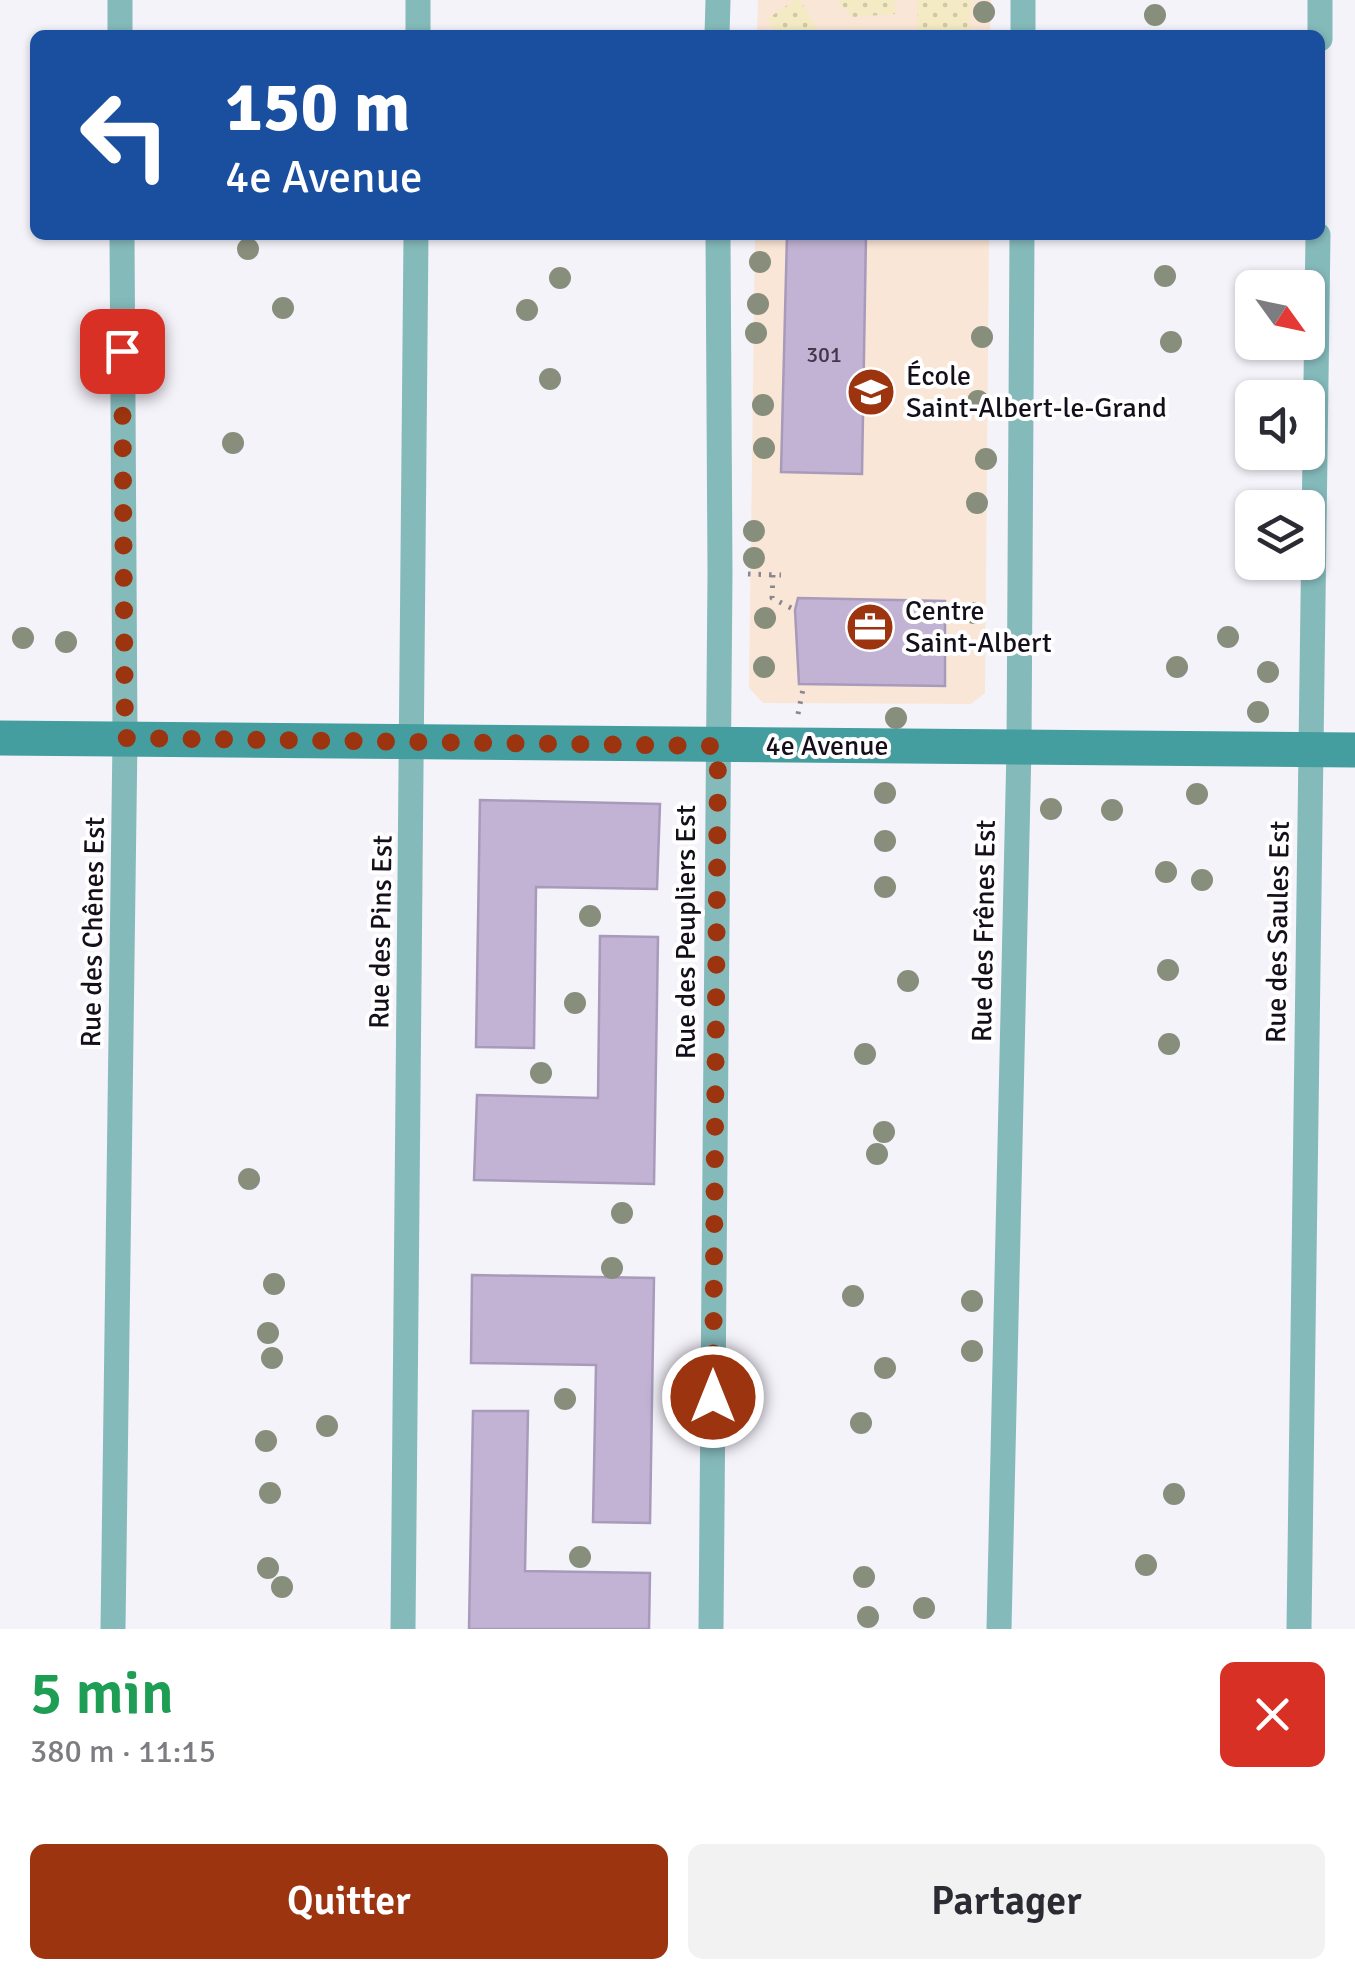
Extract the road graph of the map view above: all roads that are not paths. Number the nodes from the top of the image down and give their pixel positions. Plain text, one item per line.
1 (120, 0) edge
2 (418, 0) edge
3 (718, 0) edge
4 (1024, 0) edge
5 (1320, 0) edge
6 (120, 30) edge
7 (418, 30) edge
8 (718, 30) edge
9 (1023, 30) edge
10 (1320, 30) edge
11 (122, 240) edge
12 (416, 240) edge
13 (718, 240) edge
14 (1022, 240) edge
15 (1318, 240) edge
16 (0, 738) edge
17 (125, 738) junction
18 (412, 742) junction
19 (718, 746) junction
20 (1020, 748) junction
21 (1311, 750) junction
22 (1355, 750) edge
23 (113, 1629) edge
24 (403, 1629) edge
25 (711, 1629) edge
26 (999, 1629) edge
27 (1299, 1629) edge

1 - 6 street
2 - 7 street
3 - 8 street
4 - 9 street
5 - 10 street
11 - 17 street, Rue des Chênes Est
12 - 18 street, Rue des Pins Est
13 - 19 street, Rue des Peupliers Est
14 - 20 street, Rue des Frênes Est
15 - 21 street, Rue des Saules Est
16 - 17 street, 4e Avenue
17 - 18 street, 4e Avenue
17 - 23 street, Rue des Chênes Est
18 - 19 street, 4e Avenue
18 - 24 street, Rue des Pins Est
19 - 20 street, 4e Avenue
19 - 25 street, Rue des Peupliers Est
20 - 21 street, 4e Avenue
20 - 26 street, Rue des Frênes Est
21 - 22 street, 4e Avenue
21 - 27 street, Rue des Saules Est

